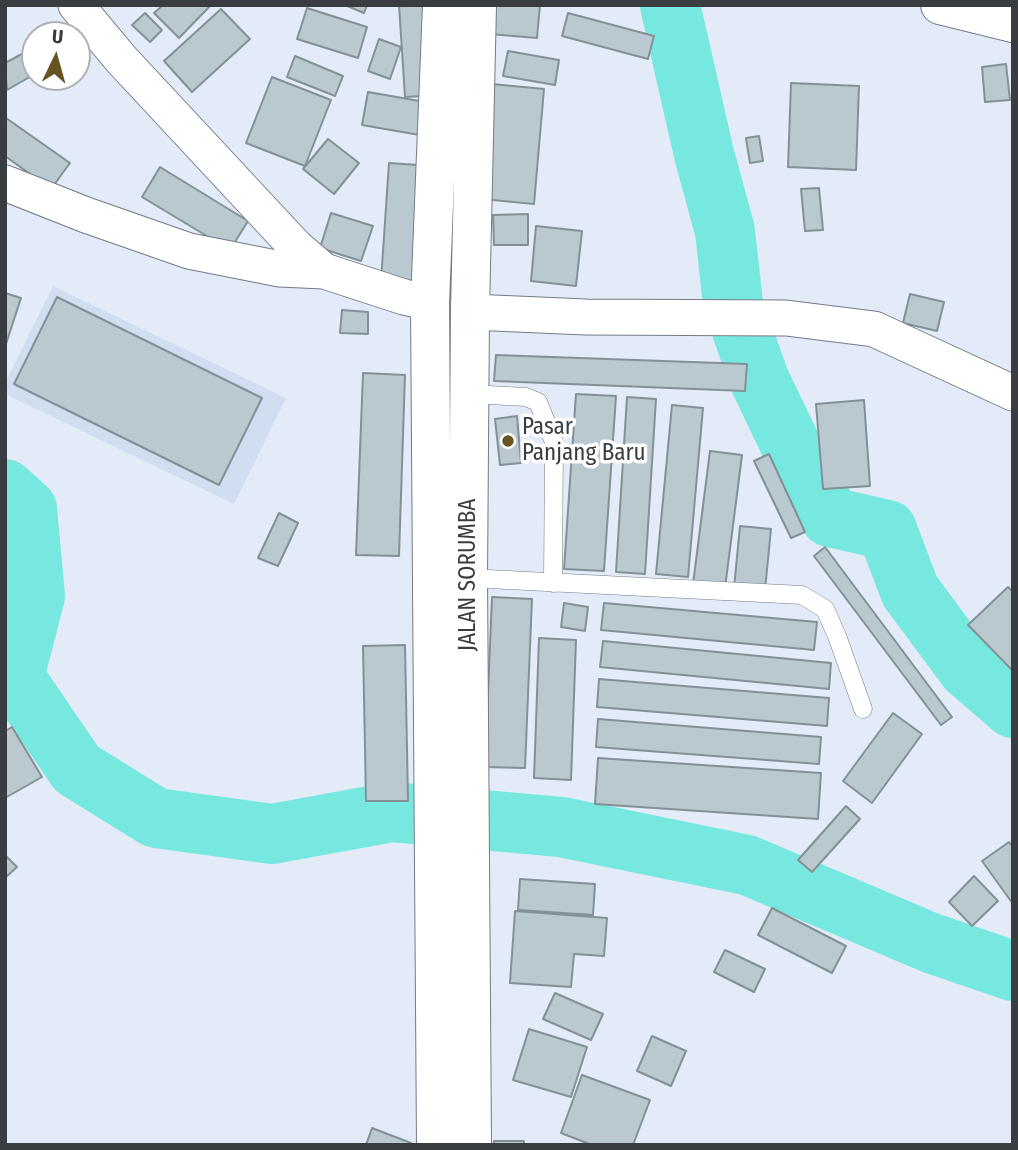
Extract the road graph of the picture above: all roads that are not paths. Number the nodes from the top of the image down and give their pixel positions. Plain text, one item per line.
1 (76, 5) edge
2 (442, 5) edge
3 (477, 5) edge
4 (940, 5) edge
5 (1013, 23) edge
6 (5, 183) edge
7 (324, 271) junction
8 (430, 303) junction
9 (470, 312) junction
10 (1013, 393) edge
11 (470, 394) junction
12 (431, 546) junction
13 (468, 563) junction
14 (553, 583) junction
15 (863, 709) dead end
16 (451, 788) junction
17 (452, 834) junction
18 (436, 1145) edge
19 (472, 1145) edge

1 - 7 street
2 - 8 street
3 - 9 street, JALAN SORUMBA
4 - 5 street
6 - 7 street
7 - 8 street
8 - 12 street
9 - 10 street
9 - 11 street, JALAN SORUMBA
11 - 13 street, JALAN SORUMBA
11 - 14 lane
12 - 13 street
12 - 16 street
13 - 14 lane
13 - 16 street, JALAN SORUMBA
14 - 15 lane
16 - 17 street, JALAN SORUMBA
17 - 18 street
17 - 19 street, JALAN SORUMBA

